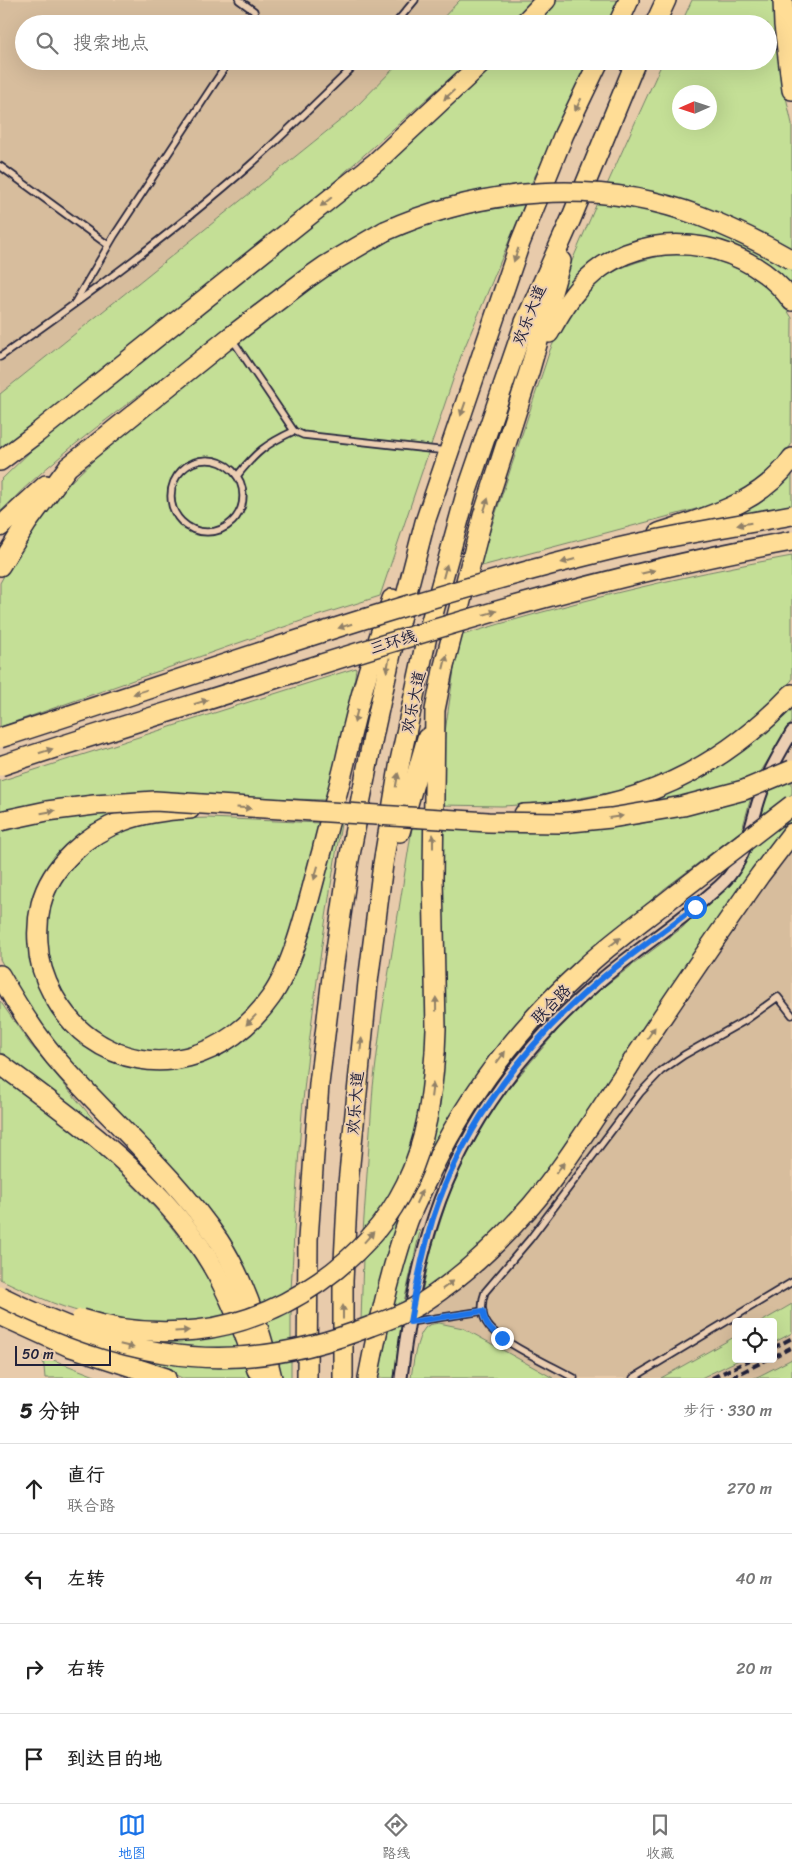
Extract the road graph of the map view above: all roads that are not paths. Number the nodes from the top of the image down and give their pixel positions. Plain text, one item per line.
1 (239, 0) edge
2 (415, 0) edge
3 (546, 0) edge
4 (629, 0) edge
5 (666, 0) edge
6 (784, 0) edge
7 (255, 15) edge
8 (402, 15) edge
9 (532, 15) edge
10 (622, 15) edge
11 (659, 15) edge
12 (223, 70) edge
13 (350, 70) edge
14 (474, 70) edge
15 (595, 70) edge
16 (632, 70) edge
17 (792, 90) edge
18 (0, 166) edge
19 (570, 219) junction
20 (108, 245) junction
21 (792, 260) edge
22 (792, 301) edge
23 (73, 306) junction
24 (230, 337) junction
25 (0, 357) edge
26 (530, 369) junction
27 (294, 431) junction
28 (37, 433) junction
29 (449, 451) junction
30 (792, 458) edge
31 (0, 461) edge
32 (68, 467) junction
33 (0, 474) edge
34 (237, 476) junction
35 (792, 516) edge
36 (425, 522) junction
37 (0, 527) edge
38 (792, 541) edge
39 (602, 552) junction
40 (0, 566) edge
41 (792, 694) edge
42 (435, 710) junction
43 (792, 732) edge
44 (0, 738) edge
45 (0, 766) edge
46 (792, 770) edge
47 (792, 805) edge
48 (221, 806) junction
49 (448, 819) junction
50 (0, 821) edge
51 (792, 834) edge
52 (383, 864) junction
53 (0, 975) edge
54 (792, 1015) edge
55 (0, 1064) edge
56 (792, 1282) edge
57 (0, 1289) edge
58 (0, 1296) edge
59 (483, 1311) junction
60 (0, 1316) edge
61 (410, 1322) junction
62 (166, 1378) edge
63 (260, 1378) edge
64 (272, 1378) edge
65 (306, 1378) edge
66 (343, 1378) edge
67 (368, 1378) edge
68 (401, 1378) edge
69 (574, 1378) edge
70 (633, 1378) edge

1 - 7 lane
2 - 8 lane
3 - 9 highway
4 - 10 highway
5 - 11 highway
6 - 17 highway
12 - 20 lane
13 - 23 lane
14 -> 28 highway
15 -> 29 highway, 欢乐大道
16 - 19 highway, 欢乐大道
18 - 20 lane
19 - 26 highway
52 -> 19 highway, 欢乐大道
20 - 23 lane
21 - 24 highway, bridge
22 - 26 highway
23 - 25 lane
24 - 27 lane
24 - 32 highway
42 -> 26 highway
27 - 29 lane
27 - 34 lane
28 - 31 highway
28 - 33 highway
29 - 36 highway, 欢乐大道
30 - 39 highway, bridge
32 - 37 highway
32 - 40 highway
34 - 34 lane
35 -> 39 highway, 三环线, bridge
36 -> 48 highway, bridge
36 -> 65 highway, 欢乐大道
45 -> 38 highway, 三环线, bridge
39 -> 44 highway, 三环线, bridge
41 - 49 highway, bridge
42 - 52 highway
57 -> 42 highway, bridge
43 - 61 street, 联合路
49 -> 46 highway, bridge
67 -> 47 highway, bridge
48 -> 49 highway, bridge
50 -> 48 highway, bridge
58 -> 51 highway, bridge
66 -> 52 highway, 欢乐大道
53 - 64 highway
54 - 59 lane
55 - 63 highway
56 - 70 lane
59 - 61 lane
59 - 69 lane
60 - 62 highway
61 - 68 street, 联合路

